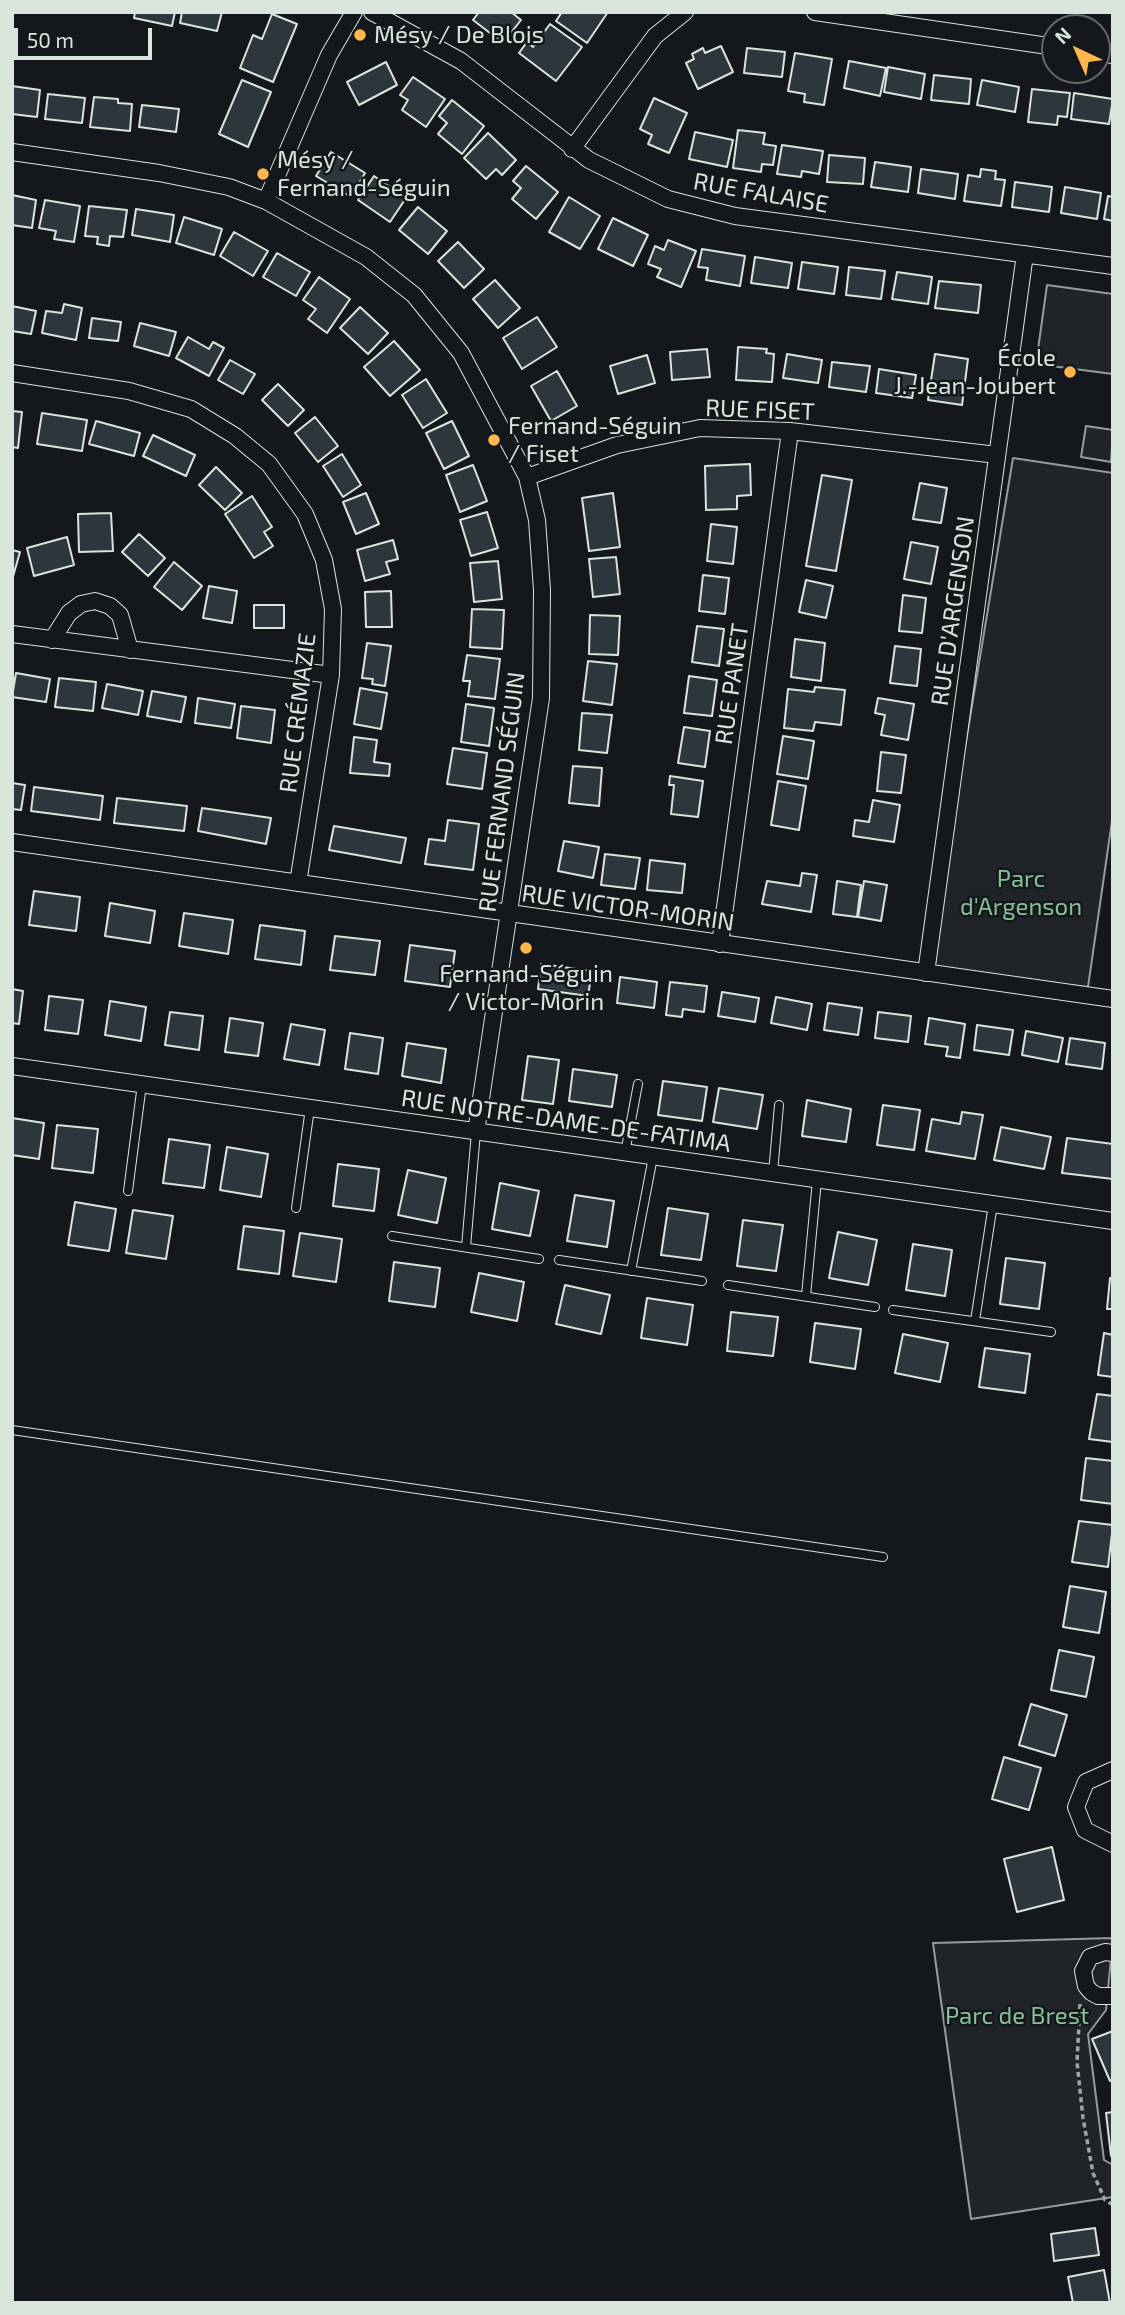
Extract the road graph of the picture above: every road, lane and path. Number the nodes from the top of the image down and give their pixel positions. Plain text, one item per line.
1 (354, 12) edge
2 (372, 12) edge
3 (685, 12) edge
4 (815, 12) edge
5 (1041, 45) edge
6 (572, 149) junction
7 (12, 152) edge
8 (266, 201) junction
9 (1024, 254) junction
10 (1113, 266) edge
11 (12, 373) edge
12 (790, 431) junction
13 (997, 455) junction
14 (527, 477) junction
15 (12, 634) edge
16 (52, 640) junction
17 (130, 650) junction
18 (331, 675) junction
19 (12, 842) edge
20 (298, 883) junction
21 (510, 914) junction
22 (720, 944) junction
23 (926, 973) junction
24 (1113, 999) edge
25 (12, 1066) edge
26 (142, 1084) junction
27 (638, 1084) dead end
28 (779, 1105) dead end
29 (310, 1108) junction
30 (476, 1132) junction
31 (625, 1153) junction
32 (653, 1157) junction
33 (772, 1173) junction
34 (817, 1180) junction
35 (128, 1191) dead end
36 (993, 1204) junction
37 (296, 1208) dead end
38 (1113, 1221) edge
39 (391, 1236) dead end
40 (466, 1247) junction
41 (538, 1259) dead end
42 (559, 1260) dead end
43 (631, 1271) junction
44 (702, 1281) dead end
45 (728, 1285) dead end
46 (806, 1296) junction
47 (875, 1307) dead end
48 (893, 1310) dead end
49 (975, 1321) junction
50 (1051, 1332) dead end
51 (12, 1430) edge
52 (883, 1557) dead end
53 (1113, 1770) edge
54 (1113, 1844) edge
55 (1111, 1948) edge
56 (1090, 1992) junction
57 (1113, 1996) edge
58 (1113, 2205) edge

1 - 8 street
2 - 6 street, RUE FALAISE
3 - 6 street
4 - 5 street
6 - 9 street, RUE FALAISE
7 - 8 street, RUE FERNAND SÉGUIN
8 - 14 street, RUE FERNAND SÉGUIN
9 - 10 street, RUE FALAISE
9 - 13 street, RUE D'ARGENSON
11 - 18 street, RUE CRÉMAZIE
12 - 13 street, RUE FISET
12 - 14 street, RUE FISET
12 - 22 street, RUE PANET
13 - 23 street, RUE D'ARGENSON
14 - 21 street, RUE FERNAND SÉGUIN
15 - 16 street
16 - 17 street
16 - 17 street
17 - 18 street
18 - 20 street, RUE CRÉMAZIE
19 - 20 street, RUE VICTOR-MORIN
20 - 21 street, RUE VICTOR-MORIN
21 - 22 street, RUE VICTOR-MORIN
21 - 30 street, RUE FERNAND SÉGUIN
22 - 23 street, RUE VICTOR-MORIN
23 - 24 street, RUE VICTOR-MORIN
25 - 26 street, RUE NOTRE-DAME-DE-FATIMA
26 - 29 street, RUE NOTRE-DAME-DE-FATIMA
26 - 35 lane
27 - 31 lane
28 - 33 lane
29 - 30 street, RUE NOTRE-DAME-DE-FATIMA
29 - 37 lane
30 - 31 street, RUE NOTRE-DAME-DE-FATIMA
30 - 40 lane
31 - 32 street, RUE NOTRE-DAME-DE-FATIMA
32 - 33 street, RUE NOTRE-DAME-DE-FATIMA
32 - 43 lane
33 - 34 street, RUE NOTRE-DAME-DE-FATIMA
34 - 36 street, RUE NOTRE-DAME-DE-FATIMA
34 - 46 lane
36 - 38 street, RUE NOTRE-DAME-DE-FATIMA
36 - 49 lane
39 - 40 lane
40 - 41 lane
42 - 43 lane
43 - 44 lane
45 - 46 lane
46 - 47 lane
48 - 49 lane
49 - 50 lane
51 - 52 lane
53 - 54 street
55 - 56 street
56 - 57 street
56 - 58 path

